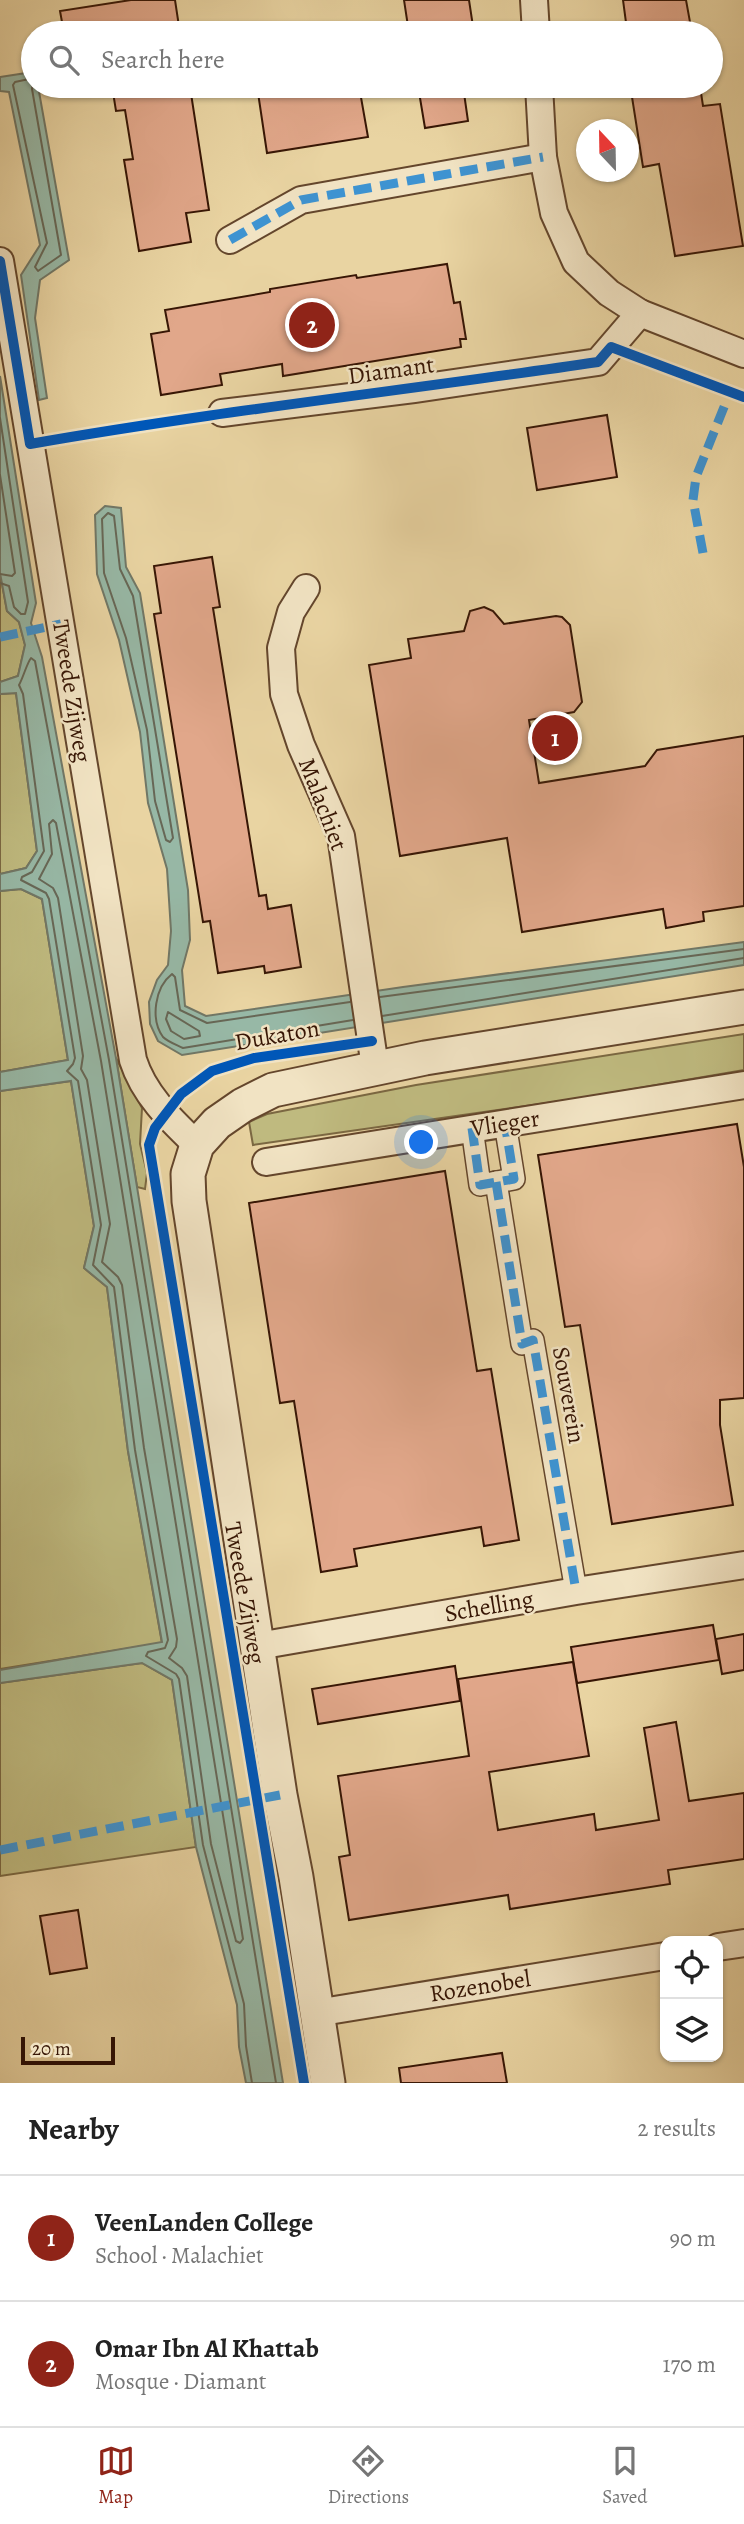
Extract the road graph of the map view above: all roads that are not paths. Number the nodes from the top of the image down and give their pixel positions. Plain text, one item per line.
1 (534, 0) edge
2 (535, 21) edge
3 (540, 98) edge
4 (543, 156) junction
5 (230, 240) dead end
6 (0, 261) edge
7 (640, 313) junction
8 (744, 354) edge
9 (222, 413) dead end
10 (306, 588) dead end
11 (744, 1007) edge
12 (375, 1068) junction
13 (744, 1085) edge
14 (505, 1123) junction
15 (472, 1128) junction
16 (197, 1144) junction
17 (266, 1162) dead end
18 (496, 1182) junction
19 (744, 1565) edge
20 (576, 1591) junction
21 (258, 1646) junction
22 (744, 1943) edge
23 (723, 1946) edge
24 (660, 1957) edge
25 (316, 2012) junction
26 (328, 2083) edge

1 - 2 street
3 - 4 street
4 - 5 street
4 - 7 street
6 - 16 street, Tweede Zijweg
7 - 8 street
7 - 9 street, Diamant
10 - 12 street, Malachiet
11 - 12 street, Dukaton
12 - 16 street, Dukaton
13 - 14 street, Vlieger
14 - 15 street, Vlieger
14 - 18 street
15 - 17 street, Vlieger
15 - 18 street
16 - 21 street, Tweede Zijweg
18 - 20 street, Souverein
19 - 20 street, Schelling
20 - 21 street, Schelling
21 - 25 street, Tweede Zijweg
22 - 23 street
24 - 25 street, Rozenobel
25 - 26 street, Tweede Zijweg

